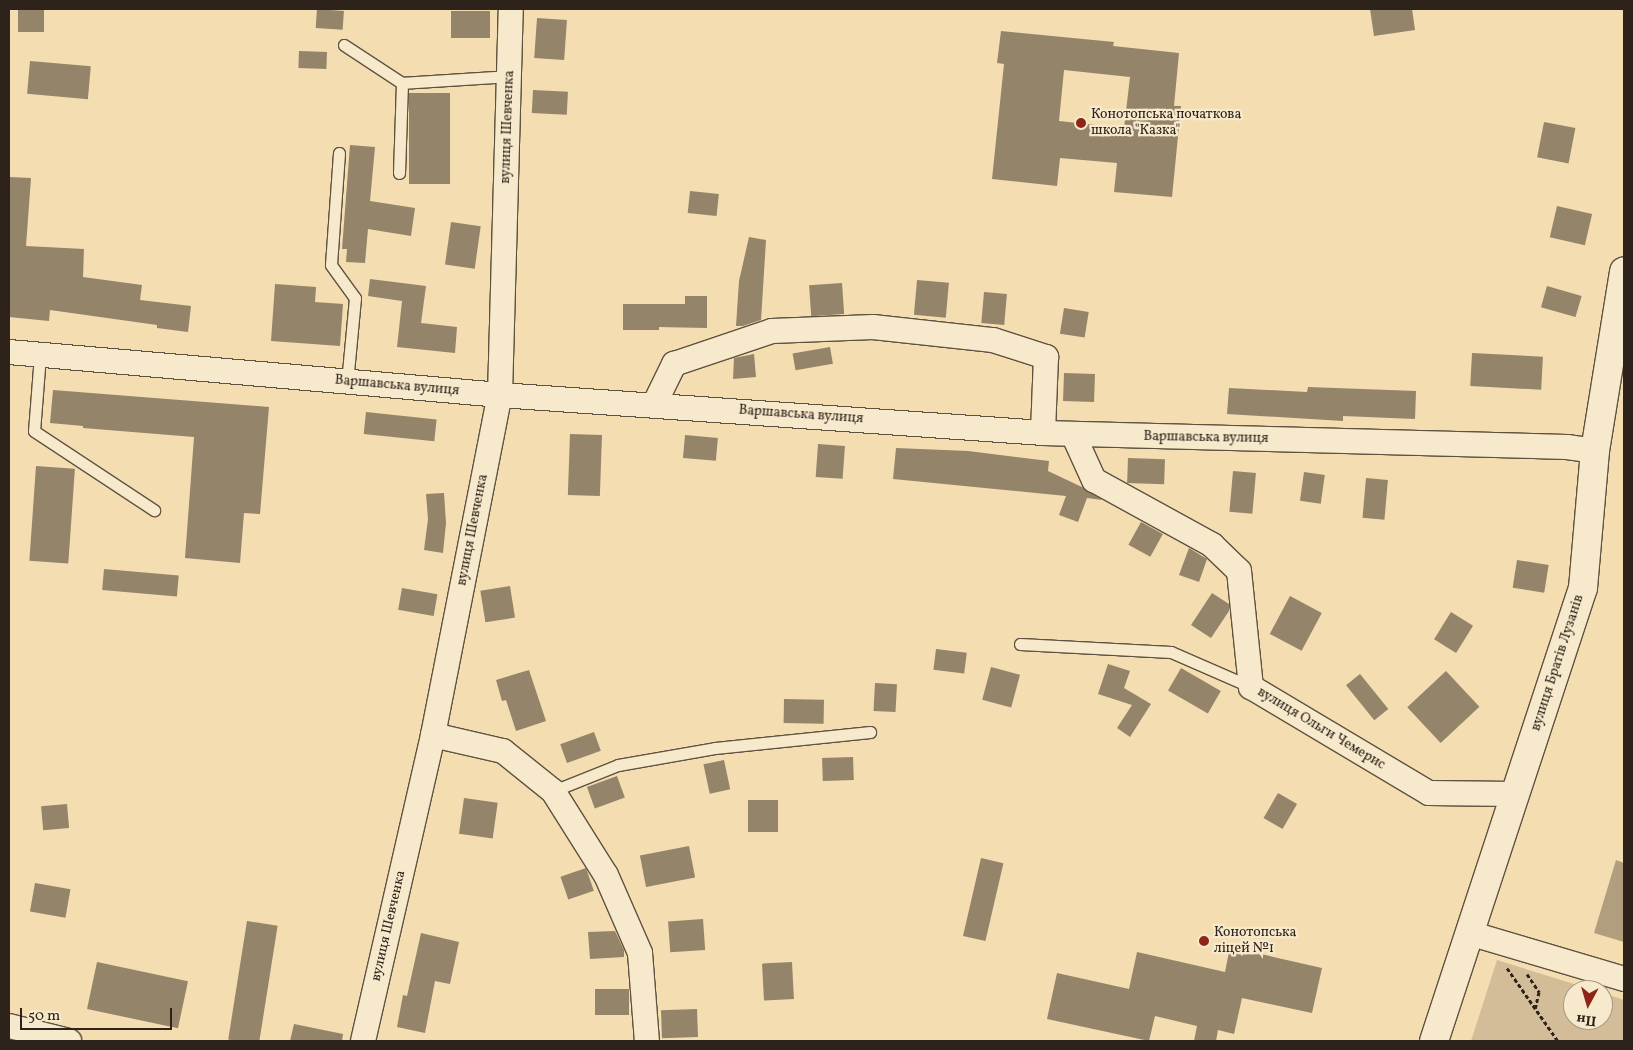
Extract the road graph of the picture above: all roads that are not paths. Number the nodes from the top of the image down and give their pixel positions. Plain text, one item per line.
1 (511, 9) edge
2 (344, 45) dead end
3 (509, 76) junction
4 (402, 83) junction
5 (339, 153) dead end
6 (399, 174) dead end
7 (1624, 271) edge
8 (9, 352) edge
9 (40, 355) junction
10 (347, 382) junction
11 (500, 395) junction
12 (654, 405) junction
13 (1044, 433) junction
14 (1073, 434) junction
15 (1595, 451) junction
16 (154, 510) dead end
17 (1020, 644) dead end
18 (1251, 687) junction
19 (870, 732) dead end
20 (433, 735) junction
21 (553, 791) junction
22 (1515, 794) junction
23 (1469, 933) junction
24 (1624, 980) edge
25 (9, 1026) edge
26 (69, 1041) edge
27 (363, 1041) edge
28 (647, 1041) edge
29 (1434, 1041) edge

1 - 3 street, вулиця Шевченка
2 - 4 lane
3 - 4 lane
3 - 11 street, вулиця Шевченка
4 - 6 lane
5 - 10 lane
7 - 15 main road, вулиця Братів Лузанів
8 - 9 street, Варшавська вулиця
9 - 10 street, Варшавська вулиця
9 - 16 lane
10 - 11 street, Варшавська вулиця
11 - 12 street, Варшавська вулиця
11 - 20 street, вулиця Шевченка
12 - 13 street, Варшавська вулиця
12 - 13 street
13 - 14 street, Варшавська вулиця
14 - 15 street, Варшавська вулиця
14 - 18 street, вулиця Ольги Чемерис
15 - 22 main road, вулиця Братів Лузанів
17 - 18 lane
18 - 22 street, вулиця Ольги Чемерис
19 - 21 lane
20 - 21 street
20 - 27 street, вулиця Шевченка
21 - 28 street
22 - 23 main road, вулиця Братів Лузанів
23 - 24 street
23 - 29 main road, вулиця Братів Лузанів
25 - 26 street

